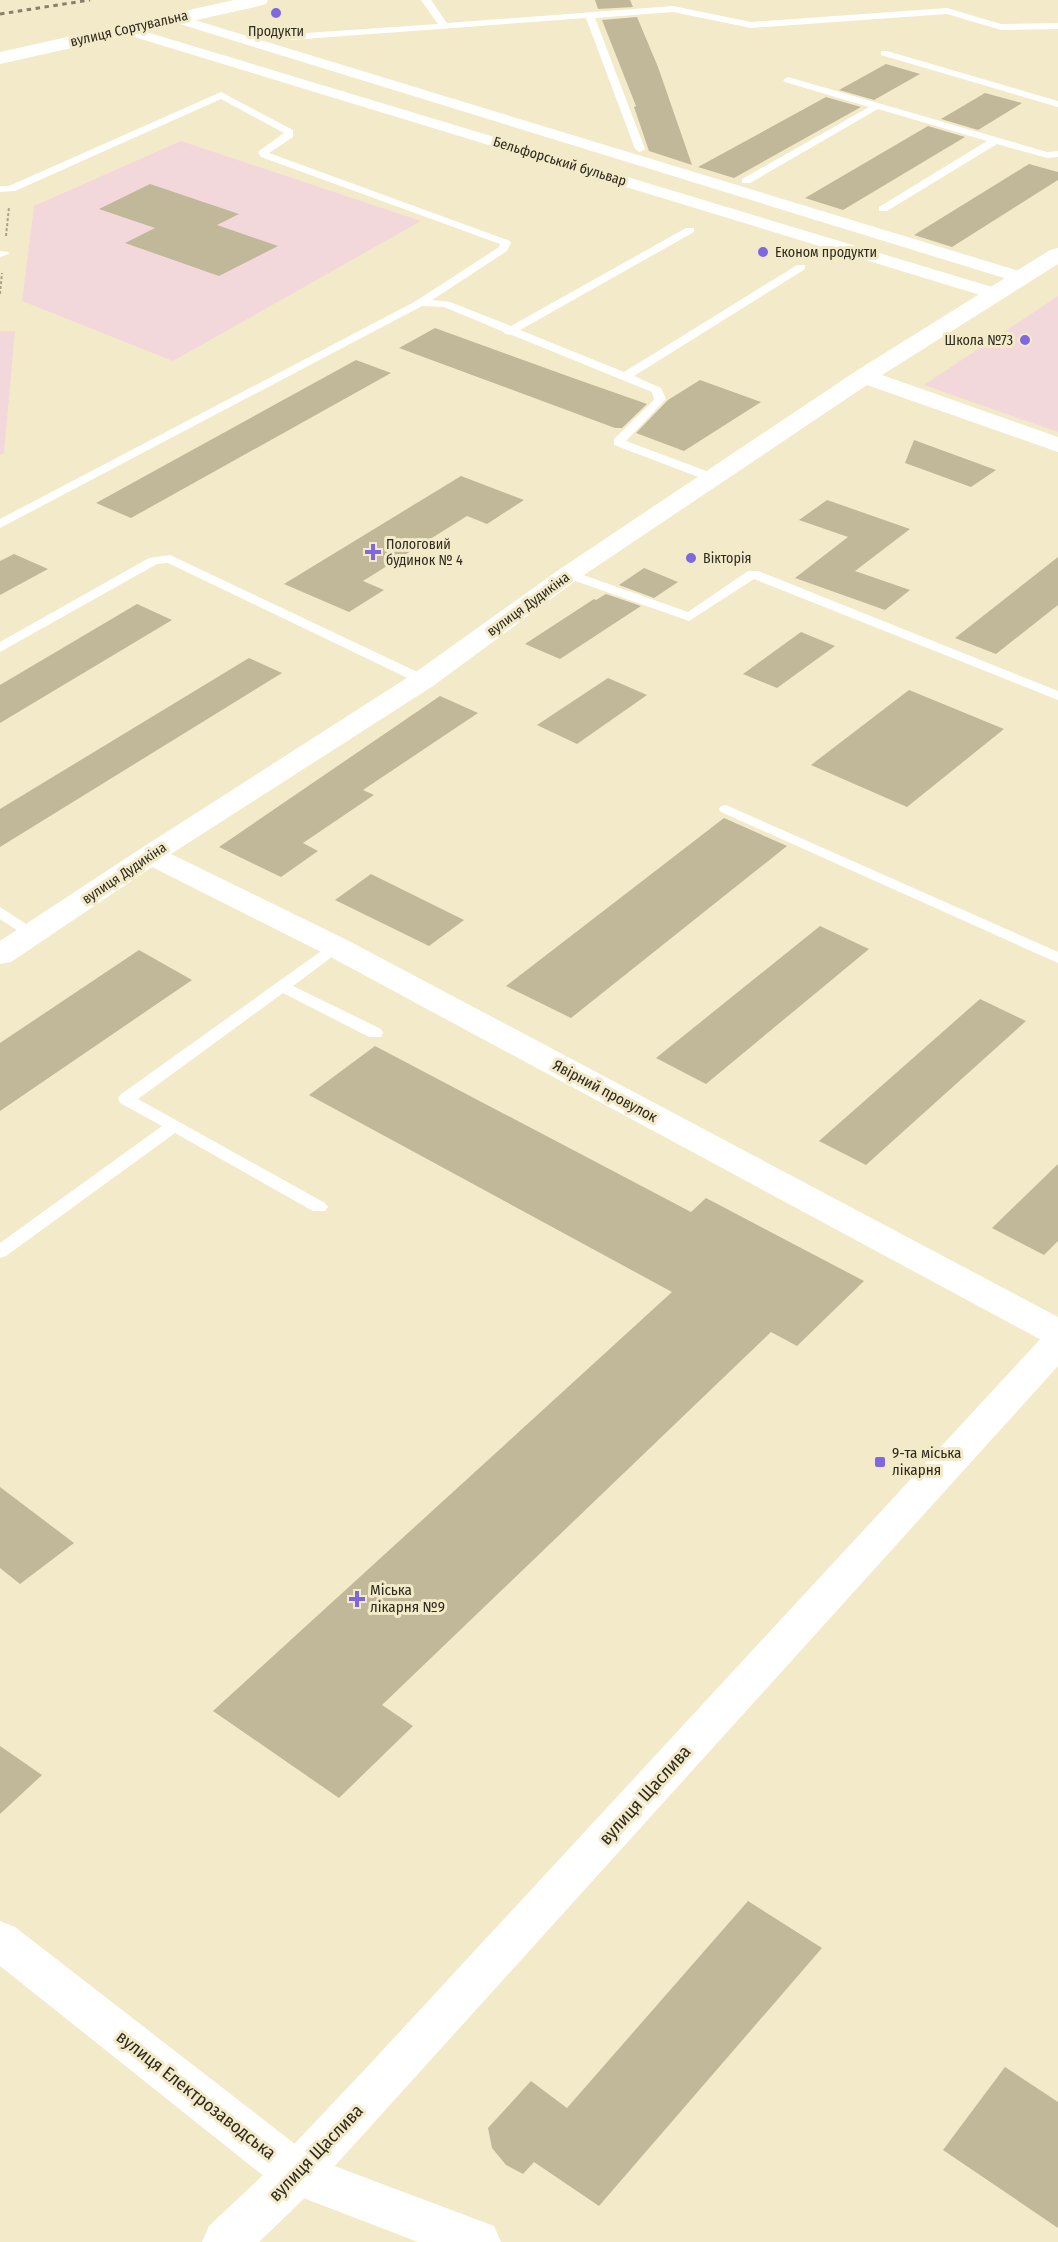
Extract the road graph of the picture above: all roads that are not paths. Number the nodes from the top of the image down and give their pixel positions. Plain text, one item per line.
1 (259, 0) edge
2 (426, 0) edge
3 (589, 15) junction
4 (175, 18) junction
5 (444, 26) junction
6 (1058, 26) edge
7 (123, 29) junction
8 (291, 37) dead end
9 (884, 53) dead end
10 (0, 58) edge
11 (788, 80) dead end
12 (1058, 104) edge
13 (878, 106) junction
14 (994, 141) junction
15 (640, 149) dead end
16 (1058, 154) edge
17 (746, 181) dead end
18 (0, 189) edge
19 (883, 209) dead end
20 (690, 230) dead end
21 (1058, 255) edge
22 (801, 267) dead end
23 (1023, 278) junction
24 (996, 294) junction
25 (420, 303) junction
26 (509, 332) junction
27 (864, 376) junction
28 (625, 377) junction
29 (1058, 445) edge
30 (712, 478) junction
31 (0, 524) edge
32 (569, 574) junction
33 (0, 648) edge
34 (423, 680) junction
35 (1058, 696) edge
36 (726, 809) dead end
37 (150, 855) junction
38 (0, 912) edge
39 (33, 934) junction
40 (336, 947) junction
41 (0, 956) edge
42 (1058, 958) edge
43 (281, 986) junction
44 (375, 1033) dead end
45 (174, 1126) junction
46 (319, 1207) dead end
47 (0, 1252) edge
48 (1058, 1333) edge
49 (1058, 1343) edge
50 (0, 1940) edge
51 (297, 2174) junction
52 (226, 2242) edge
53 (477, 2242) edge

1 - 4 street, вулиця Сортувальна
2 - 5 lane
3 - 5 lane
3 - 6 lane
3 - 15 lane
4 - 7 street, вулиця Сортувальна
4 - 23 street, Бельфорський бульвар
5 - 8 lane
7 - 10 street, вулиця Сортувальна
7 - 24 street, Бельфорський бульвар
9 - 12 lane
11 - 13 lane
13 - 14 lane
13 - 17 lane
14 - 16 lane
14 - 19 lane
18 - 25 lane
20 - 26 lane
21 - 23 street, вулиця Дудикіна
22 - 28 lane
23 - 24 street, вулиця Дудикіна
24 - 27 street, вулиця Дудикіна
25 - 26 lane
25 - 31 lane
26 - 28 lane
27 - 29 street
27 - 30 street, вулиця Дудикіна
28 - 30 lane
30 - 32 street, вулиця Дудикіна
32 - 34 street, вулиця Дудикіна
32 - 35 lane
33 - 34 lane
34 - 37 street, вулиця Дудикіна
36 - 42 lane
37 - 39 street, вулиця Дудикіна
37 - 40 street, Явірний провулок
38 - 39 lane
39 - 41 street, вулиця Дудикіна
40 - 43 lane
40 - 48 street, Явірний провулок
43 - 44 lane
43 - 45 lane
45 - 46 lane
45 - 47 lane
49 - 51 street, вулиця Щаслива
50 - 51 street, вулиця Електрозаводська
51 - 52 street, вулиця Щаслива
51 - 53 street, вулиця Електрозаводська

